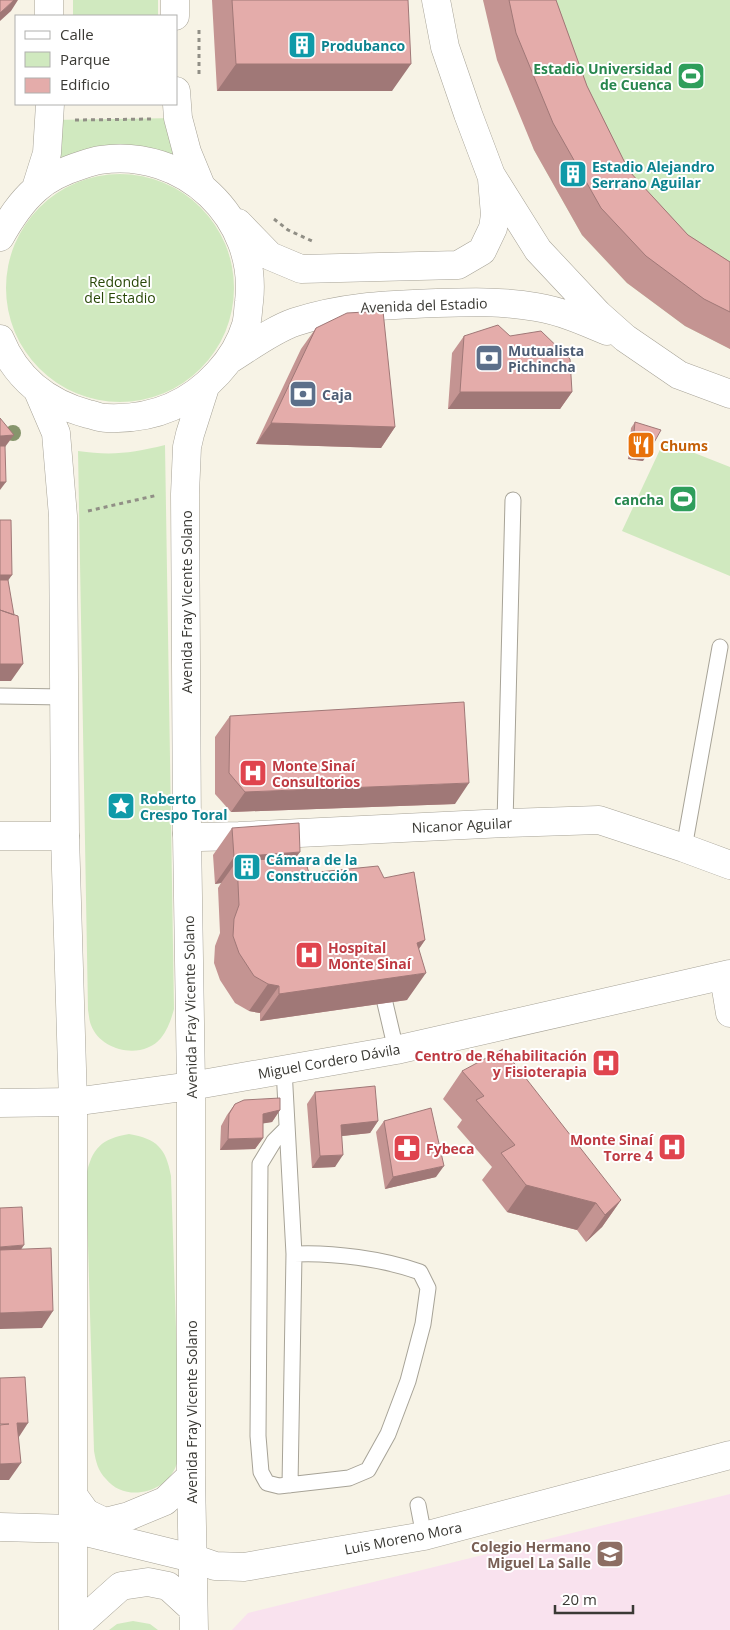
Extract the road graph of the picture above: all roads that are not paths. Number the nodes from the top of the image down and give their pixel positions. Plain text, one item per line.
1 (49, 0) edge
2 (175, 0) edge
3 (436, 0) edge
4 (49, 15) edge
5 (187, 22) edge
6 (177, 105) edge
7 (50, 112) edge
8 (491, 175) junction
9 (201, 186) junction
10 (36, 188) junction
11 (226, 211) junction
12 (4, 226) edge
13 (625, 338) junction
14 (2, 348) edge
15 (229, 360) junction
16 (205, 387) junction
17 (38, 391) junction
18 (730, 394) edge
19 (513, 500) dead end
20 (720, 647) dead end
21 (0, 696) edge
22 (64, 697) junction
23 (505, 823) junction
24 (187, 834) junction
25 (0, 836) edge
26 (64, 836) junction
27 (684, 848) junction
28 (730, 866) edge
29 (727, 976) edge
30 (385, 1004) edge
31 (730, 1013) edge
32 (396, 1050) junction
33 (284, 1069) junction
34 (191, 1086) junction
35 (73, 1102) junction
36 (0, 1103) edge
37 (287, 1128) junction
38 (294, 1254) junction
39 (730, 1455) edge
40 (191, 1476) junction
41 (290, 1484) junction
42 (73, 1495) junction
43 (418, 1505) dead end
44 (0, 1527) edge
45 (73, 1529) junction
46 (424, 1536) junction
47 (192, 1558) junction
48 (194, 1619) edge
49 (73, 1630) edge

1 - 4 main road
2 - 5 main road
3 - 8 main road, Avenida del Estadio
6 - 9 main road
7 - 10 main road
8 - 11 main road, Avenida del Estadio
8 - 13 main road, Avenida del Estadio
9 - 10 main road
9 - 11 main road
10 - 12 main road
11 - 15 main road
13 - 15 main road, Avenida del Estadio
13 - 18 main road, Avenida del Estadio
14 - 17 main road
15 - 16 main road
16 - 17 main road
16 - 24 main road, Avenida Fray Vicente Solano
17 - 22 main road
19 - 23 lane
20 - 27 lane
21 - 22 lane
22 - 26 main road
23 - 24 main road, Nicanor Aguilar
23 - 27 main road, Nicanor Aguilar
24 - 34 main road, Avenida Fray Vicente Solano
25 - 26 main road
26 - 35 main road
27 - 28 main road, Nicanor Aguilar
29 - 31 main road
29 - 32 main road, Miguel Cordero Dávila
30 - 32 lane
32 - 33 main road, Miguel Cordero Dávila
33 - 34 main road, Miguel Cordero Dávila
33 - 37 lane
34 - 35 main road, Miguel Cordero Dávila
34 - 40 main road, Avenida Fray Vicente Solano
35 - 36 main road, Miguel Cordero Dávila
35 - 42 main road
37 - 38 lane
37 - 41 lane
38 - 41 lane
38 - 41 lane
39 - 46 main road, Luis Moreno Mora
40 - 42 main road
40 - 47 main road, Avenida Fray Vicente Solano
42 - 45 main road
43 - 46 lane
44 - 45 main road, Luis Moreno Mora
45 - 47 main road, Luis Moreno Mora
45 - 49 main road
46 - 47 main road, Luis Moreno Mora
47 - 48 main road, Avenida Fray Vicente Solano
48 - 49 main road

